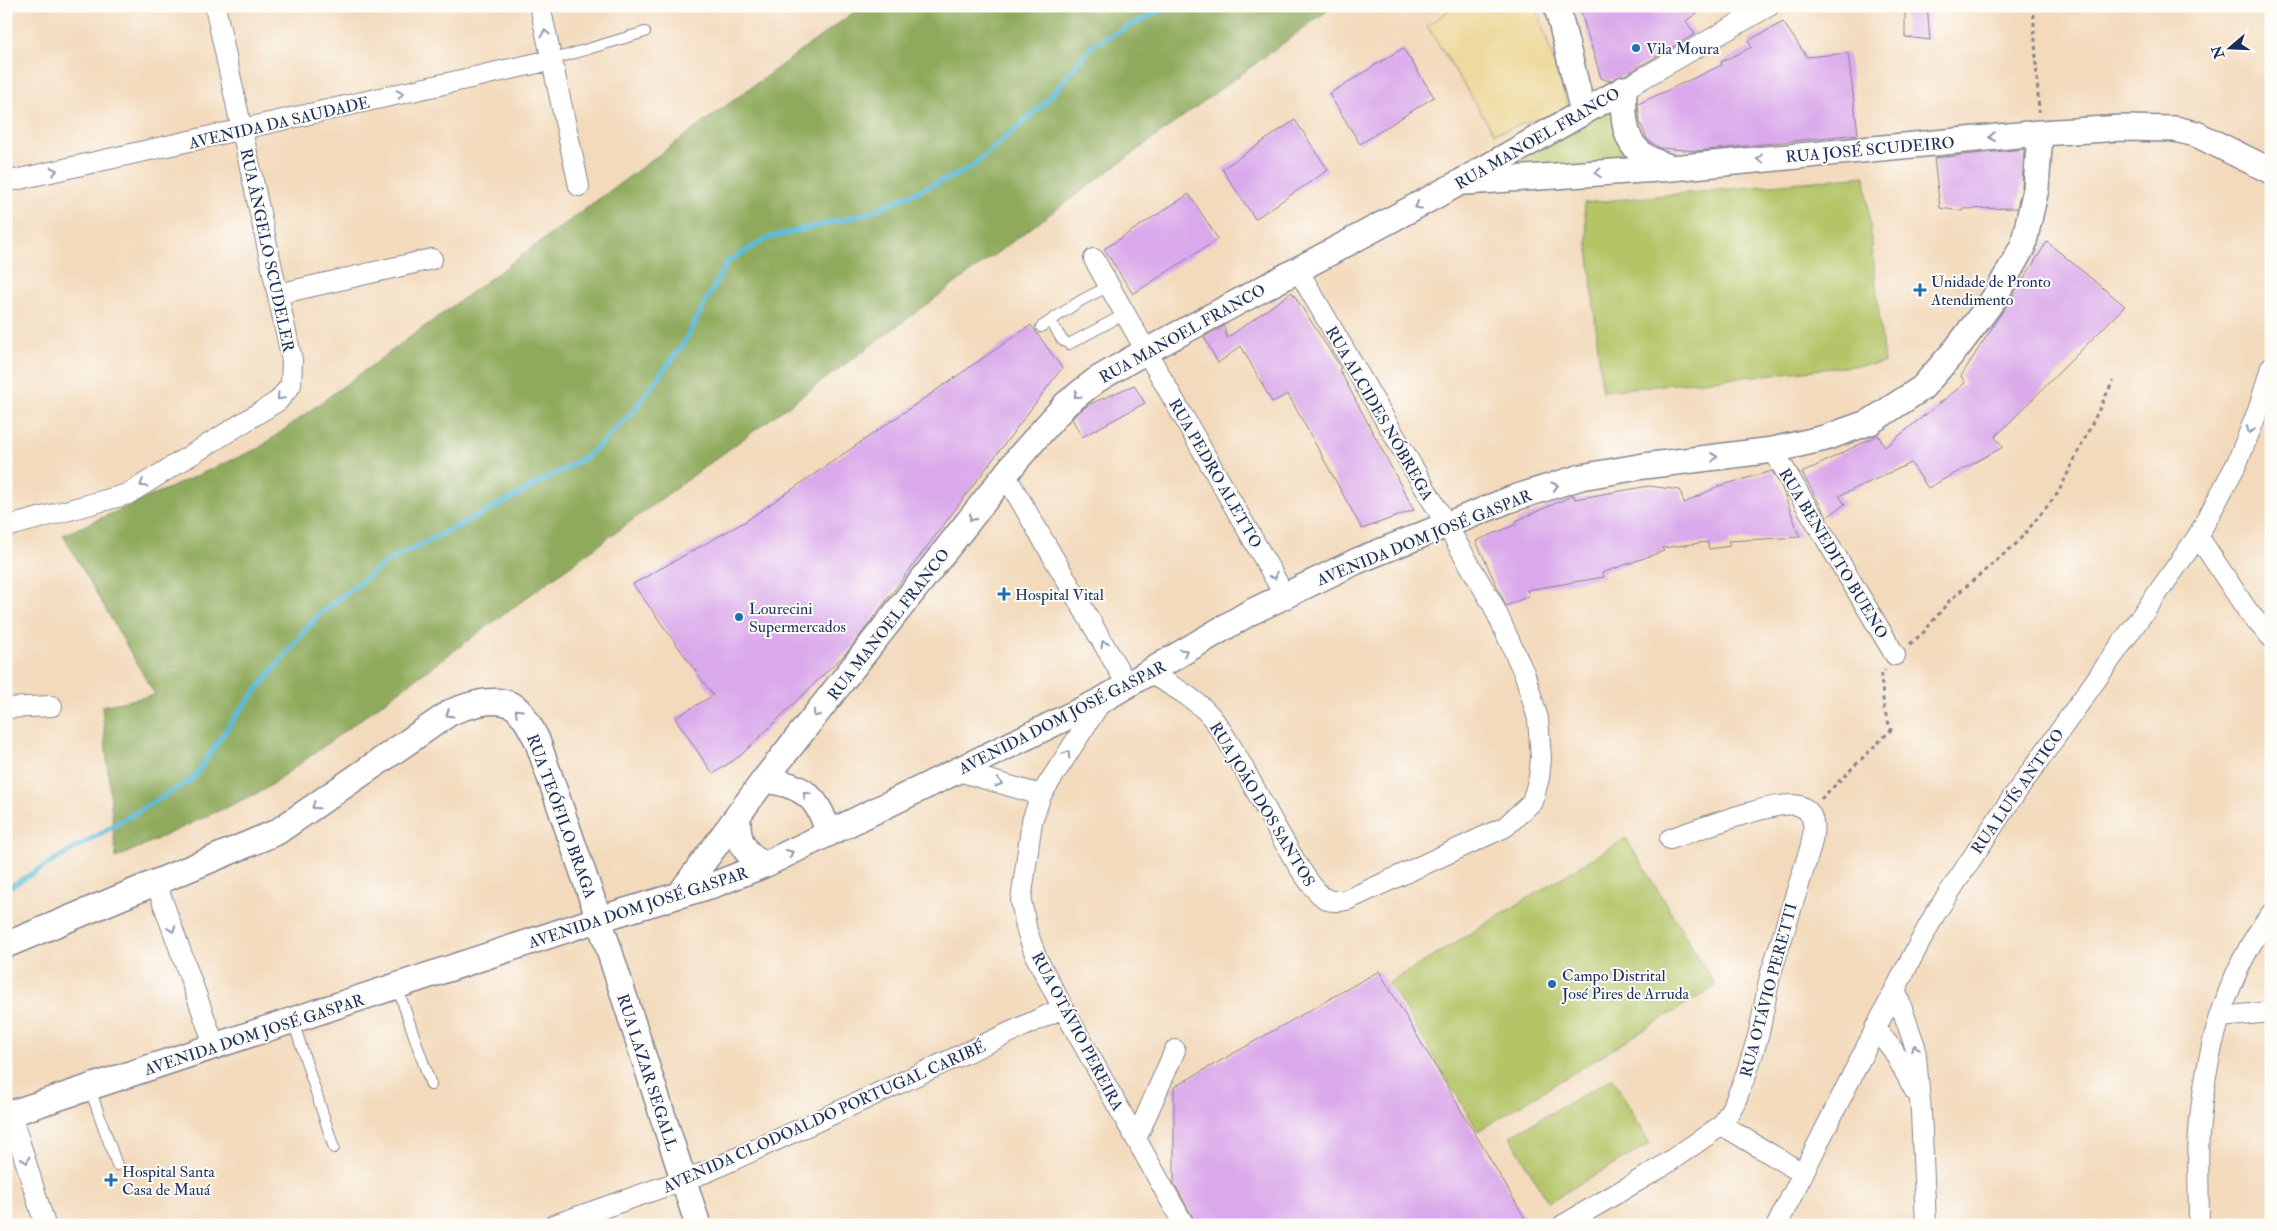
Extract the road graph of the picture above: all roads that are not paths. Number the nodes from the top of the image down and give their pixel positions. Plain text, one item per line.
1 (215, 6) edge
2 (540, 6) edge
3 (1557, 6) edge
4 (1769, 6) edge
5 (645, 32) dead end
6 (551, 60) junction
7 (1624, 89) junction
8 (1583, 112) junction
9 (242, 130) junction
10 (2040, 133) junction
11 (1672, 168) junction
12 (2271, 171) edge
13 (6, 182) edge
14 (1460, 182) junction
15 (579, 186) dead end
16 (432, 259) dead end
17 (1094, 259) dead end
18 (1298, 270) junction
19 (1110, 286) junction
20 (278, 294) junction
21 (1125, 314) junction
22 (1051, 321) junction
23 (1041, 327) dead end
24 (1146, 351) junction
25 (2271, 367) edge
26 (1773, 450) junction
27 (1006, 476) junction
28 (1445, 526) junction
29 (6, 527) edge
30 (2198, 536) junction
31 (1285, 596) junction
32 (2271, 637) edge
33 (1895, 656) road end
34 (1150, 673) junction
35 (1128, 686) junction
36 (1102, 700) junction
37 (52, 706) dead end
38 (6, 708) edge
39 (958, 771) junction
40 (764, 780) junction
41 (1041, 795) junction
42 (738, 817) junction
43 (828, 834) junction
44 (1670, 839) dead end
45 (764, 865) junction
46 (156, 883) junction
47 (679, 895) junction
48 (1327, 900) joint
49 (2271, 914) edge
50 (599, 919) junction
51 (6, 945) edge
52 (397, 986) junction
53 (1895, 989) junction
54 (1063, 1008) junction
55 (2271, 1012) edge
56 (2221, 1017) junction
57 (293, 1021) junction
58 (1876, 1028) junction
59 (215, 1048) junction
60 (1175, 1050) dead end
61 (431, 1085) dead end
62 (90, 1089) junction
63 (1918, 1097) junction
64 (9, 1115) edge
65 (1722, 1126) junction
66 (1136, 1139) junction
67 (334, 1148) dead end
68 (117, 1165) dead end
69 (1802, 1173) junction
70 (684, 1181) junction
71 (45, 1225) edge
72 (554, 1225) edge
73 (698, 1225) edge
74 (1184, 1225) edge
75 (1563, 1225) edge
76 (1777, 1225) edge
77 (1926, 1225) edge
78 (2199, 1225) edge

1 - 9 street, RUA ÂNGELO SCUDELER
6 -> 2 street
3 - 8 street
4 - 7 street, RUA MANOEL FRANCO
5 - 6 lane
9 -> 6 street, AVENIDA DA SAUDADE
6 - 15 street
7 - 8 street, RUA MANOEL FRANCO
7 - 11 street
8 - 14 street, RUA MANOEL FRANCO
13 -> 9 street, AVENIDA DA SAUDADE
9 - 20 street, RUA ÂNGELO SCUDELER
10 -> 11 street, RUA JOSÉ SCUDEIRO
10 - 12 street, RUA JOSÉ SCUDEIRO
10 - 26 street, AVENIDA DOM JOSÉ GASPAR
11 -> 14 street, RUA JOSÉ SCUDEIRO
14 -> 18 street, RUA MANOEL FRANCO
16 - 20 street
17 - 19 street, RUA PEDRO ALETTO
18 - 24 street, RUA MANOEL FRANCO
18 - 28 street, RUA ALCIDES NÓBREGA
19 - 21 street, RUA PEDRO ALETTO
19 - 22 lane
20 -> 29 street, RUA ÂNGELO SCUDELER
21 - 22 lane
21 - 24 street, RUA PEDRO ALETTO
22 - 23 lane
24 -> 27 street, RUA MANOEL FRANCO
24 -> 31 street, RUA PEDRO ALETTO
25 -> 30 street, RUA LUÍS ANTICO
28 -> 26 street, AVENIDA DOM JOSÉ GASPAR
26 - 33 street, RUA BENEDITO BUENO
35 -> 27 street
27 -> 40 street, RUA MANOEL FRANCO
28 - 31 street, AVENIDA DOM JOSÉ GASPAR
28 - 48 street, RUA ALCIDES NÓBREGA
30 - 32 street
30 - 53 street, RUA LUÍS ANTICO
34 -> 31 street, AVENIDA DOM JOSÉ GASPAR
34 - 35 street, AVENIDA DOM JOSÉ GASPAR
34 - 48 street, RUA JOÃO DOS SANTOS
35 - 36 street, AVENIDA DOM JOSÉ GASPAR
36 - 39 street, AVENIDA DOM JOSÉ GASPAR
41 -> 36 street, RUA OTÁVIO PEREIRA
37 - 38 street
39 -> 41 street
39 - 43 street, AVENIDA DOM JOSÉ GASPAR
40 - 42 street, RUA MANOEL FRANCO
43 -> 40 street
41 - 54 street, RUA OTÁVIO PEREIRA
42 - 45 street
42 - 47 street, RUA MANOEL FRANCO
45 -> 43 street, AVENIDA DOM JOSÉ GASPAR
44 - 65 street, RUA OTÁVIO PERETTI
45 - 47 street, AVENIDA DOM JOSÉ GASPAR
50 -> 46 street, RUA TEÓFILO BRAGA
46 - 51 street
46 -> 59 street
47 - 50 street, AVENIDA DOM JOSÉ GASPAR
49 - 56 street
50 - 52 street, AVENIDA DOM JOSÉ GASPAR
50 - 70 street, RUA LAZAR SEGALL
52 - 57 street, AVENIDA DOM JOSÉ GASPAR
52 - 61 lane
53 - 58 street, RUA LUÍS ANTICO
63 -> 53 street
54 - 66 street, RUA OTÁVIO PEREIRA
54 - 70 street, AVENIDA CLODOALDO PORTUGAL CARIBÉ
55 - 56 street
56 - 78 street
57 - 59 street, AVENIDA DOM JOSÉ GASPAR
57 - 67 lane
58 - 63 street
58 - 69 street, RUA LUÍS ANTICO
59 - 62 street, AVENIDA DOM JOSÉ GASPAR
60 - 66 street
62 - 64 street, AVENIDA DOM JOSÉ GASPAR
62 - 68 lane
63 - 77 street
64 -> 71 street
65 - 69 street
65 - 75 street, RUA OTÁVIO PERETTI
66 - 74 street, RUA OTÁVIO PEREIRA
69 - 76 street, RUA LUÍS ANTICO
70 - 72 street, AVENIDA CLODOALDO PORTUGAL CARIBÉ
70 - 73 street, RUA LAZAR SEGALL

